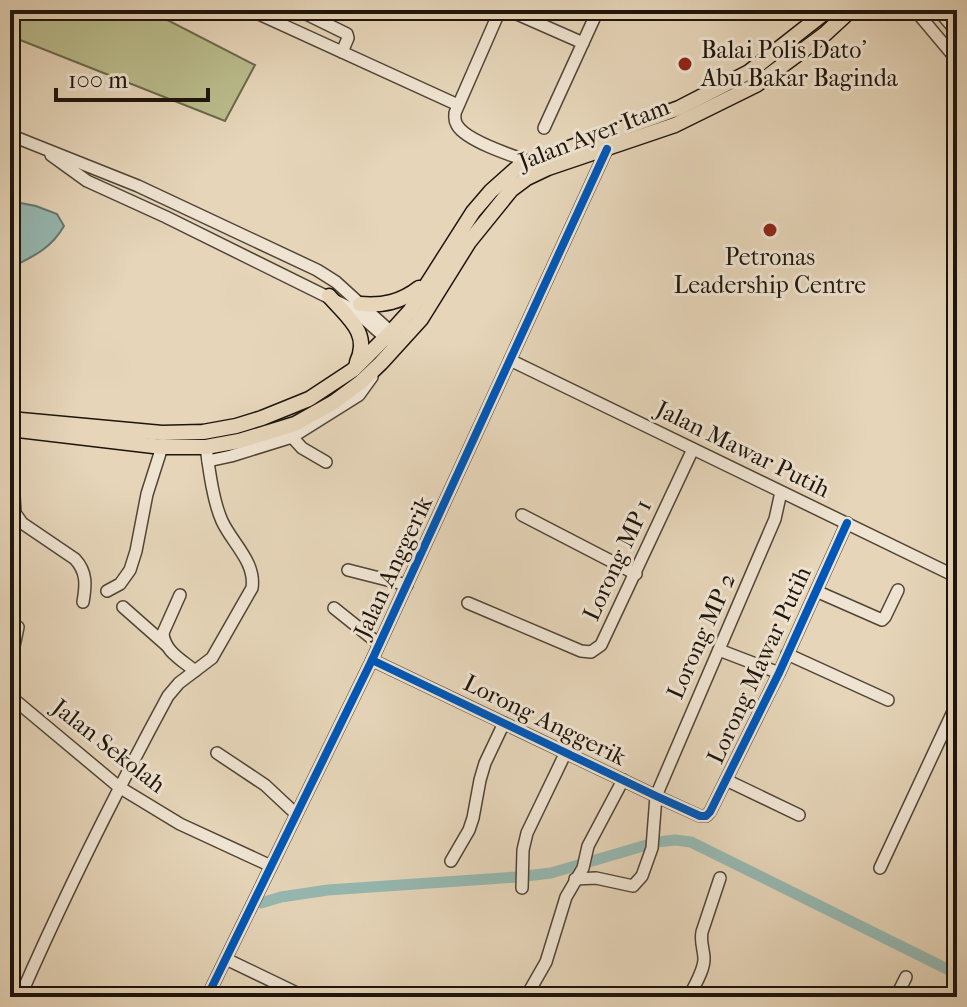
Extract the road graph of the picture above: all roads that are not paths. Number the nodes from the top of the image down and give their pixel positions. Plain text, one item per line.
1 (250, 10) edge
2 (298, 10) edge
3 (500, 10) edge
4 (508, 10) edge
5 (598, 10) edge
6 (828, 10) edge
7 (851, 10) edge
8 (938, 10) edge
9 (915, 11) edge
10 (278, 16) edge
11 (957, 32) edge
12 (583, 43) junction
13 (342, 52) junction
14 (957, 60) edge
15 (458, 105) junction
16 (544, 128) dead end
17 (10, 135) edge
18 (41, 148) junction
19 (607, 149) junction
20 (499, 151) junction
21 (531, 162) junction
22 (505, 177) junction
23 (172, 201) junction
24 (166, 217) junction
25 (430, 280) junction
26 (329, 296) junction
27 (360, 304) junction
28 (391, 338) junction
29 (510, 360) junction
30 (381, 363) junction
31 (353, 370) junction
32 (10, 419) edge
33 (10, 429) edge
34 (292, 437) junction
35 (162, 447) junction
36 (693, 449) junction
37 (207, 454) junction
38 (326, 462) dead end
39 (781, 492) junction
40 (522, 515) dead end
41 (847, 523) junction
42 (348, 570) dead end
43 (636, 574) junction
44 (957, 577) edge
45 (407, 585) junction
46 (898, 590) dead end
47 (107, 591) dead end
48 (816, 591) junction
49 (180, 595) dead end
50 (83, 602) dead end
51 (468, 603) dead end
52 (123, 607) dead end
53 (334, 608) dead end
54 (18, 627) dead end
55 (379, 644) junction
56 (166, 646) junction
57 (719, 650) junction
58 (787, 654) junction
59 (372, 660) junction
60 (10, 665) edge
61 (195, 671) junction
62 (779, 673) junction
63 (10, 696) edge
64 (888, 700) dead end
65 (957, 703) edge
66 (504, 723) junction
67 (566, 752) junction
68 (217, 753) dead end
69 (623, 780) junction
70 (726, 780) junction
71 (119, 787) junction
72 (656, 796) junction
73 (296, 814) junction
74 (799, 815) dead end
75 (700, 816) joint
76 (451, 861) dead end
77 (271, 866) junction
78 (880, 868) dead end
79 (720, 878) dead end
80 (575, 879) junction
81 (522, 881) dead end
82 (226, 959) junction
83 (906, 977) dead end
84 (20, 997) edge
85 (207, 997) edge
86 (305, 997) edge
87 (526, 997) edge
88 (689, 997) edge
89 (896, 997) edge

1 - 10 street
2 - 13 street
3 - 15 street
4 - 12 street
5 - 12 street
6 - 21 main road, Jalan Ayer Itam
7 - 19 main road, Jalan Ayer Itam
8 - 11 street
9 - 14 street
10 - 13 street
12 - 16 street
13 - 15 street
15 - 20 street
17 - 18 street
18 - 23 street
18 - 24 street
19 - 28 main road, Jalan Ayer Itam
19 - 29 street, Jalan Anggerik
20 - 21 street
20 - 22 street
21 - 22 main road, Jalan Ayer Itam
22 - 25 main road, Jalan Ayer Itam
23 - 24 street
23 - 27 street
24 - 26 street
25 - 27 main road
25 - 28 main road, Jalan Ayer Itam
26 - 28 street
26 - 31 main road
27 - 28 street
28 - 30 main road
28 - 31 main road, Jalan Ayer Itam
29 - 36 street, Jalan Mawar Putih
29 - 45 street, Jalan Anggerik
30 - 34 street
30 - 37 main road
31 - 32 main road, Jalan Ayer Itam
33 - 35 main road
33 - 50 street
34 - 37 street
34 - 38 street
35 - 37 main road
35 - 47 street
36 - 39 street, Jalan Mawar Putih
36 - 43 street, Lorong MP 1
37 - 61 street
39 - 41 street, Jalan Mawar Putih
39 - 57 street, Lorong MP 2
40 - 43 street
41 - 44 street, Jalan Mawar Putih
41 - 48 street, Lorong Mawar Putih
42 - 45 street
43 - 51 street, Lorong MP 1
45 - 55 street, Jalan Anggerik
46 - 48 street
48 - 58 street, Lorong Mawar Putih
49 - 56 street
52 - 56 street
53 - 55 street
54 - 60 street
55 - 59 street, Jalan Anggerik
56 - 61 street
57 - 62 street
57 - 72 street, Lorong MP 2
58 - 62 street, Lorong Mawar Putih
58 - 64 street
59 - 66 street, Lorong Anggerik
59 - 73 street, Jalan Anggerik
61 - 71 street
62 - 70 street, Lorong Mawar Putih
63 - 71 street, Jalan Sekolah
65 - 78 street
66 - 67 street, Lorong Anggerik
66 - 76 street
67 - 69 street, Lorong Anggerik
67 - 81 street
68 - 73 street
69 - 72 street, Lorong Anggerik
69 - 80 street
70 - 74 street
70 - 75 street, Lorong Mawar Putih
71 - 77 street, Jalan Sekolah
71 - 84 street
72 - 75 street, Lorong Anggerik
72 - 80 street, Lorong MP 2
73 - 77 street, Jalan Anggerik
77 - 82 street, Jalan Anggerik
79 - 88 street
80 - 87 street
82 - 85 street, Jalan Anggerik
82 - 86 street
83 - 89 street

